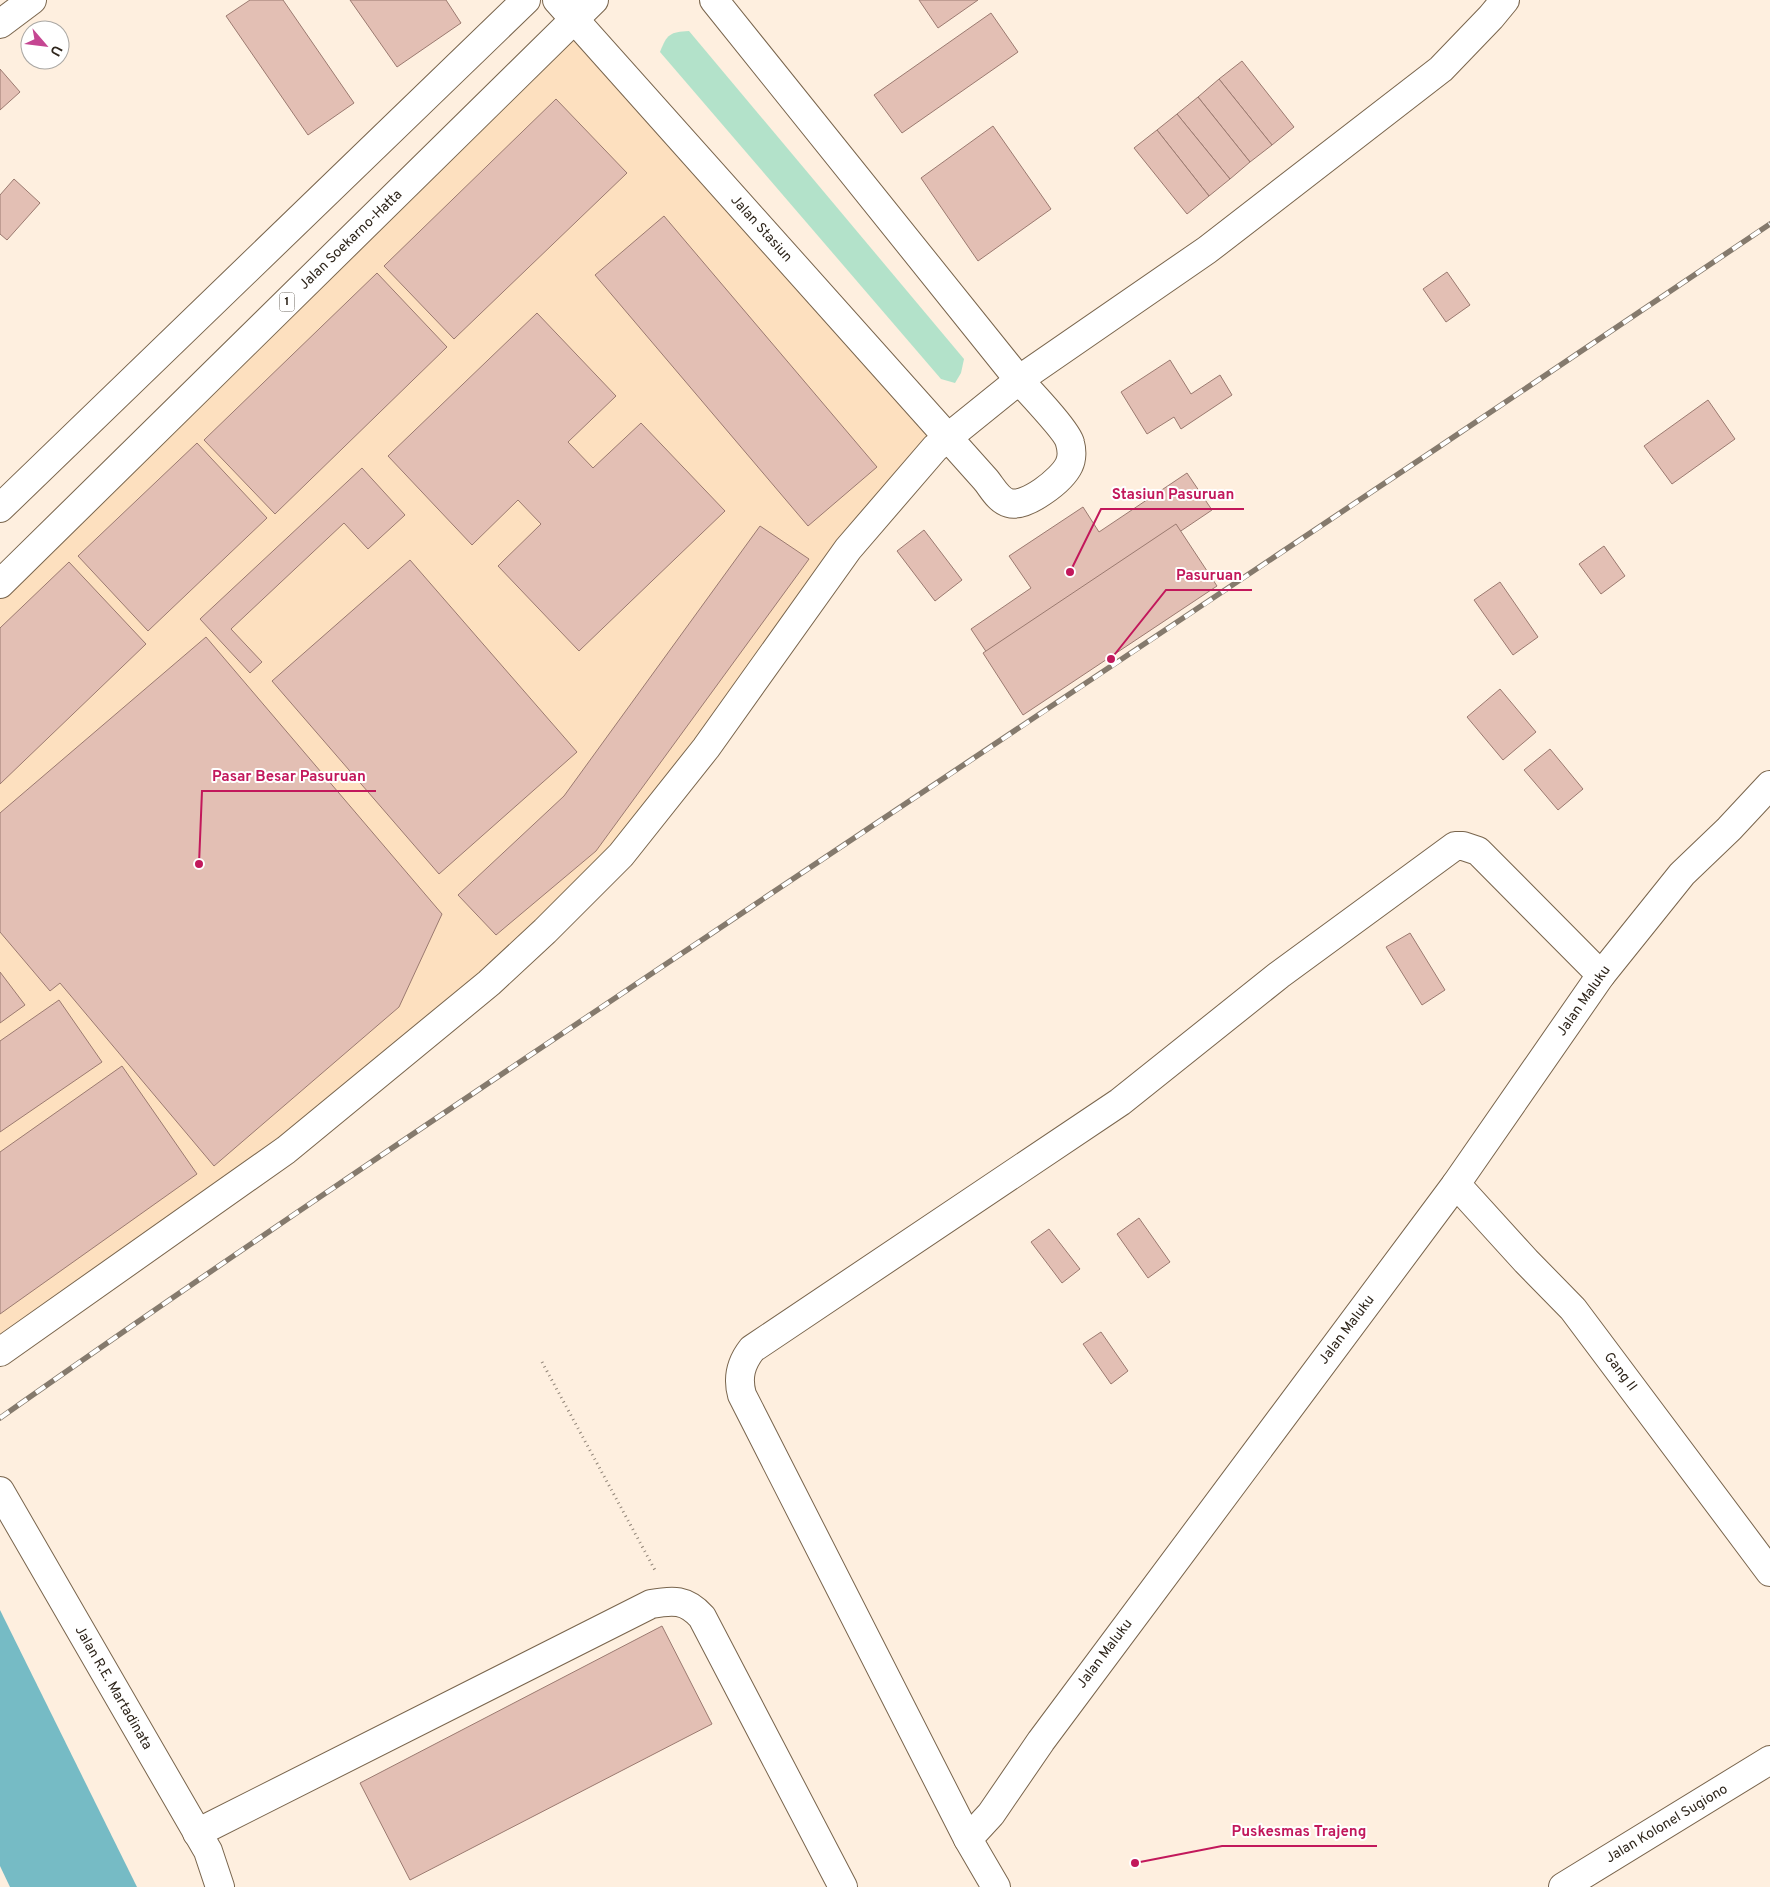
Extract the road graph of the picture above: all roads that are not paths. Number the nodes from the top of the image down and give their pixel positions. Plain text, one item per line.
1 (32, 0) edge
2 (526, 0) edge
3 (557, 0) edge
4 (594, 0) edge
5 (714, 0) edge
6 (1505, 0) edge
7 (575, 20) junction
8 (0, 24) edge
9 (1019, 380) junction
10 (947, 437) junction
11 (0, 508) edge
12 (0, 584) edge
13 (1770, 785) edge
14 (1601, 975) junction
15 (1456, 1184) junction
16 (0, 1352) edge
17 (0, 1491) edge
18 (1770, 1572) edge
19 (1770, 1760) edge
20 (197, 1833) junction
21 (968, 1839) junction
22 (220, 1887) edge
23 (843, 1887) edge
24 (996, 1887) edge
25 (1563, 1887) edge

1 - 8 main road
2 - 11 main road
3 - 7 main road, Jalan Stasiun
4 - 7 main road, Jalan Soekarno-Hatta / 1
5 - 9 main road
6 - 9 main road
7 - 10 main road, Jalan Stasiun
7 - 12 main road, Jalan Soekarno-Hatta / 1
9 - 10 main road
9 - 10 main road, Jalan Stasiun
10 - 16 main road
13 - 14 main road, Jalan Maluku
14 - 15 main road, Jalan Maluku
14 - 21 main road
15 - 18 main road, Gang II
15 - 21 main road, Jalan Maluku
17 - 20 main road, Jalan R.E. Martadinata
19 - 25 main road, Jalan Kolonel Sugiono
20 - 22 main road, Jalan R.E. Martadinata
20 - 23 main road
21 - 24 main road

